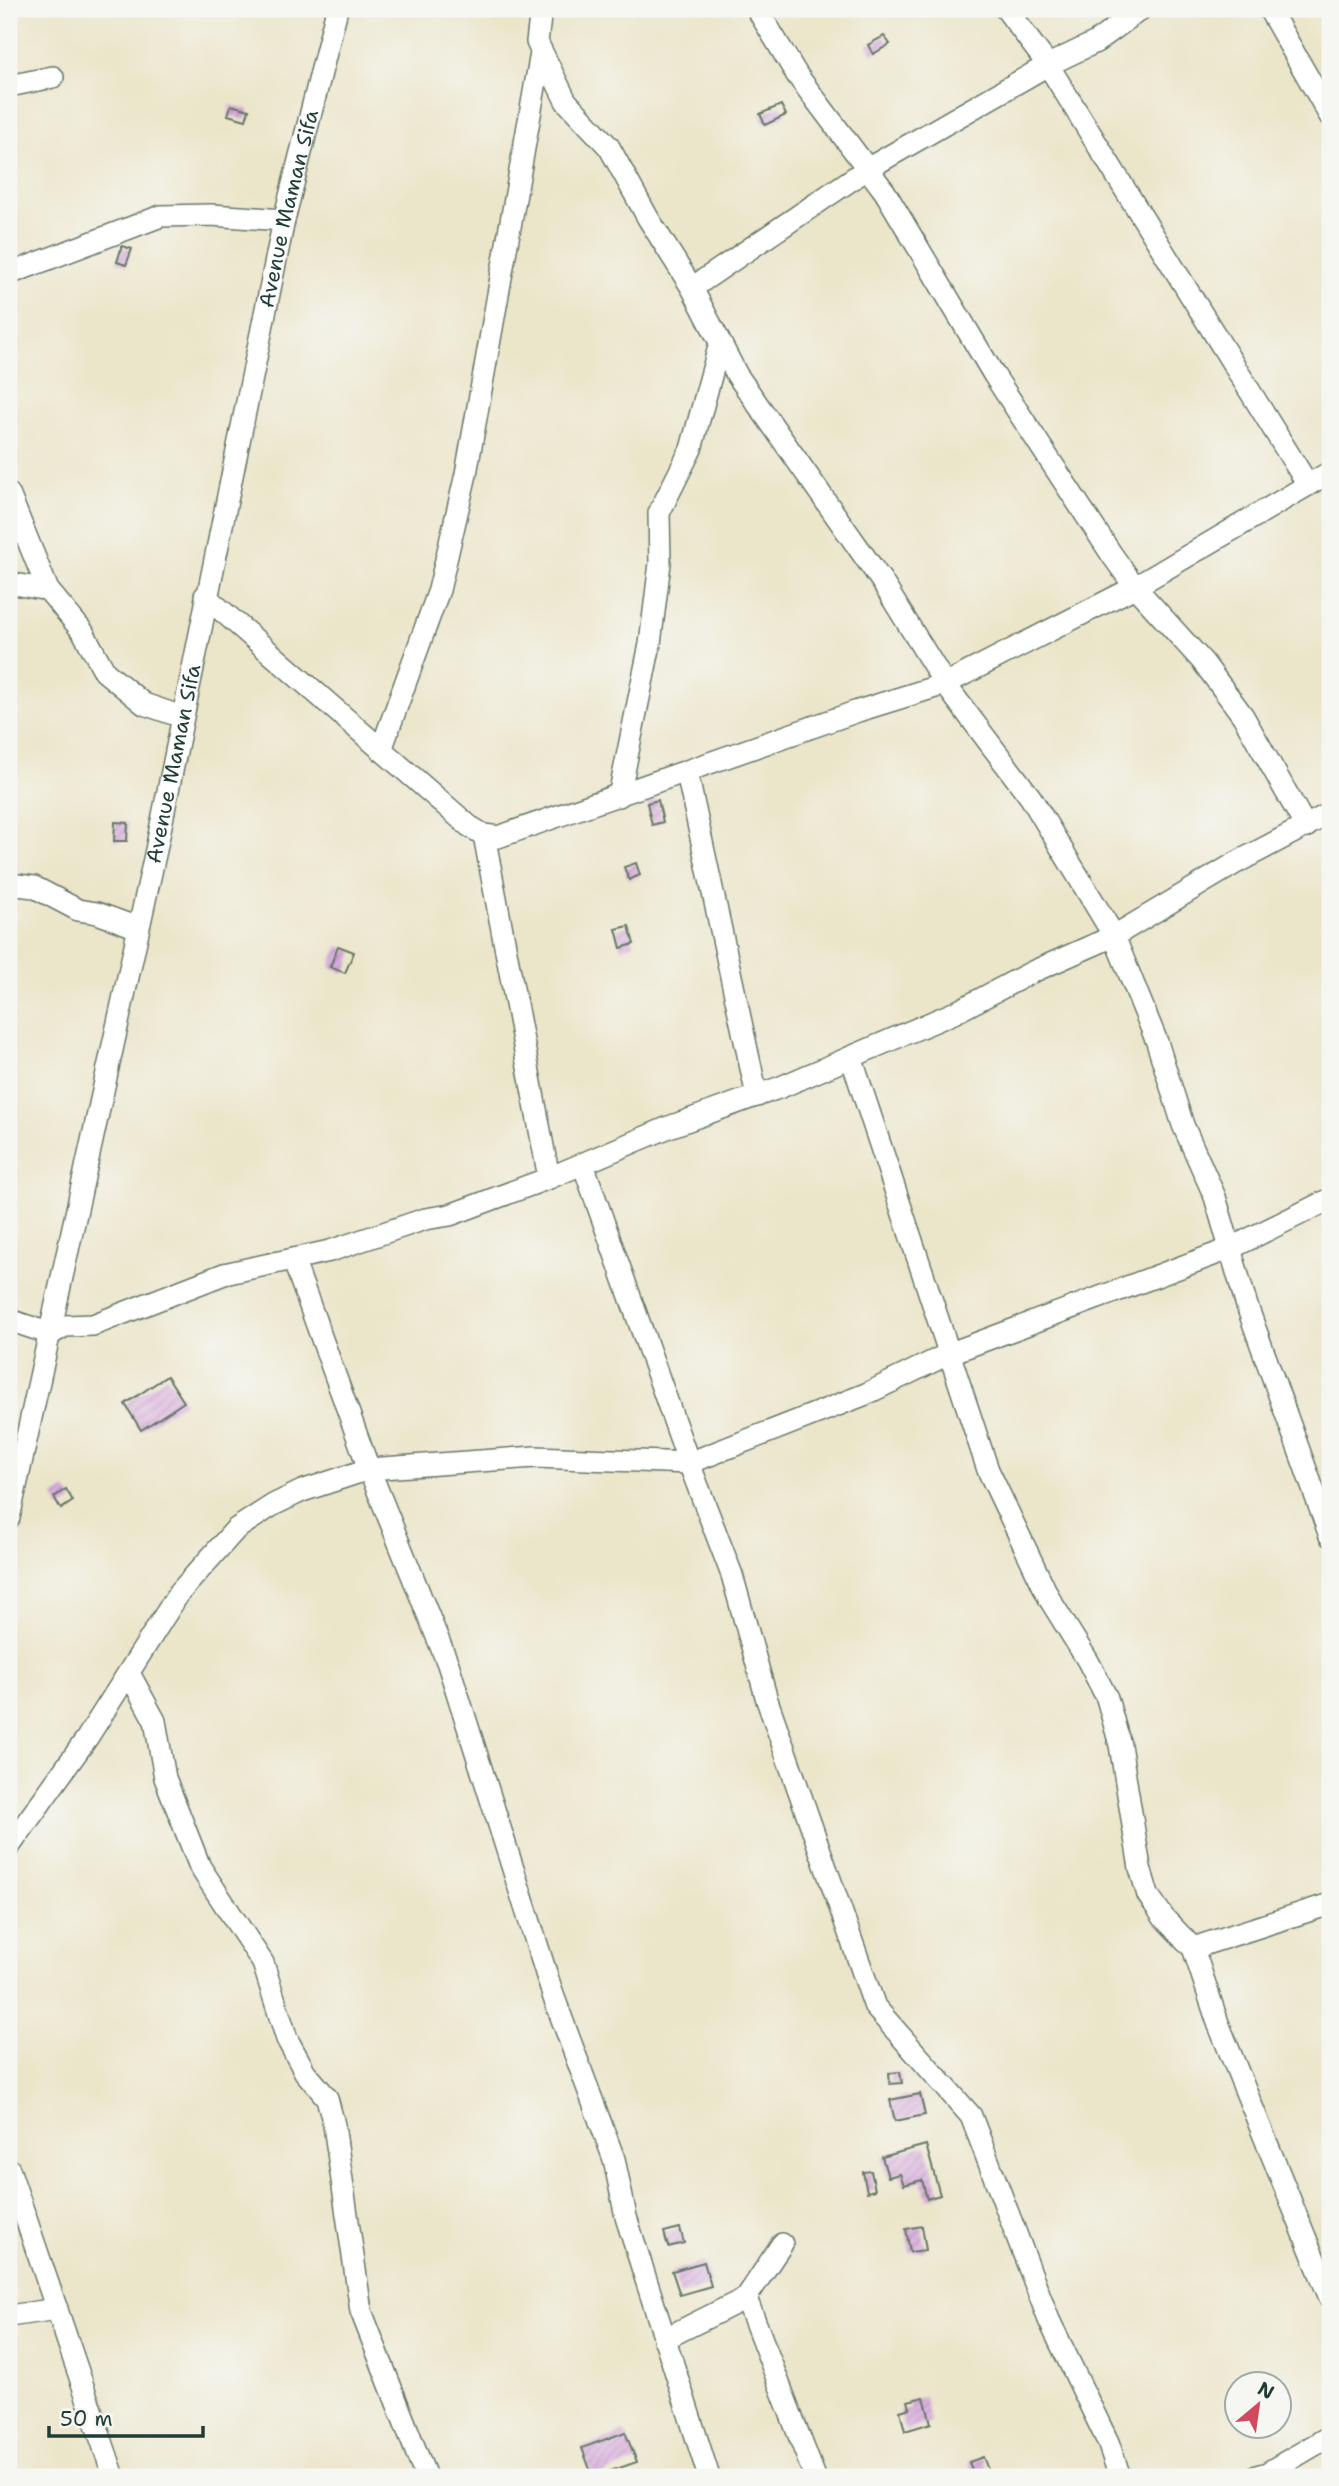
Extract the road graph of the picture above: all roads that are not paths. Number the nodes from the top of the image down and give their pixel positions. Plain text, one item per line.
1 (337, 9) edge
2 (541, 9) edge
3 (757, 9) edge
4 (1006, 9) edge
5 (1141, 9) edge
6 (1269, 9) edge
7 (541, 53) junction
8 (1048, 65) junction
9 (53, 77) dead end
10 (9, 86) edge
11 (1330, 116) edge
12 (867, 169) junction
13 (284, 220) junction
14 (9, 274) edge
15 (692, 288) junction
16 (720, 343) junction
17 (1330, 472) edge
18 (1308, 485) junction
19 (9, 494) edge
20 (9, 583) edge
21 (1135, 587) junction
22 (48, 590) junction
23 (205, 596) junction
24 (945, 684) junction
25 (182, 718) junction
26 (381, 750) junction
27 (687, 773) junction
28 (619, 796) junction
29 (1330, 813) edge
30 (1306, 827) junction
31 (484, 835) junction
32 (9, 884) edge
33 (138, 928) junction
34 (1114, 936) junction
35 (851, 1057) junction
36 (757, 1096) junction
37 (583, 1164) junction
38 (549, 1178) junction
39 (1330, 1199) edge
40 (1229, 1249) junction
41 (293, 1259) junction
42 (9, 1319) edge
43 (51, 1334) junction
44 (948, 1354) junction
45 (689, 1463) junction
46 (369, 1469) junction
47 (9, 1518) edge
48 (1330, 1536) edge
49 (129, 1674) junction
50 (9, 1847) edge
51 (1330, 1903) edge
52 (1193, 1948) junction
53 (9, 2169) edge
54 (782, 2244) dead end
55 (746, 2298) junction
56 (1330, 2298) edge
57 (57, 2309) junction
58 (9, 2316) edge
59 (664, 2339) junction
60 (1330, 2436) edge
61 (114, 2477) edge
62 (426, 2477) edge
63 (709, 2477) edge
64 (815, 2477) edge
65 (1120, 2477) edge
66 (1253, 2477) edge

1 - 13 street, Avenue Maman Sifa
2 - 7 street
3 - 12 street
4 - 8 street
5 - 8 street
6 - 11 street
7 - 15 street
7 - 26 street
8 - 12 street
8 - 18 street
9 - 10 street
12 - 15 street
12 - 21 street
13 - 14 street
13 - 23 street, Avenue Maman Sifa
15 - 16 street
16 - 24 street
16 - 28 street
17 - 18 street
18 - 21 street
19 - 22 street
20 - 22 street
21 - 24 street
21 - 30 street
22 - 25 street
23 - 25 street, Avenue Maman Sifa
23 - 26 street
24 - 27 street
24 - 34 street
25 - 33 street, Avenue Maman Sifa
26 - 31 street
27 - 28 street
27 - 36 street
28 - 31 street
29 - 30 street
30 - 34 street
31 - 38 street
32 - 33 street
33 - 43 street, Avenue Maman Sifa
34 - 35 street
34 - 40 street
35 - 36 street
35 - 44 street
36 - 37 street
37 - 38 street
37 - 45 street
38 - 41 street
39 - 40 street
40 - 44 street
40 - 48 street
41 - 43 street
41 - 46 street
42 - 43 street
43 - 47 street, Avenue Maman Sifa
44 - 45 street
44 - 52 street
45 - 46 street
45 - 65 street
46 - 49 street
46 - 59 street
49 - 50 street
49 - 62 street
51 - 52 street
52 - 56 street
53 - 57 street
54 - 55 street
55 - 59 street
55 - 64 street
57 - 58 street
57 - 61 street
59 - 63 street
60 - 66 street

